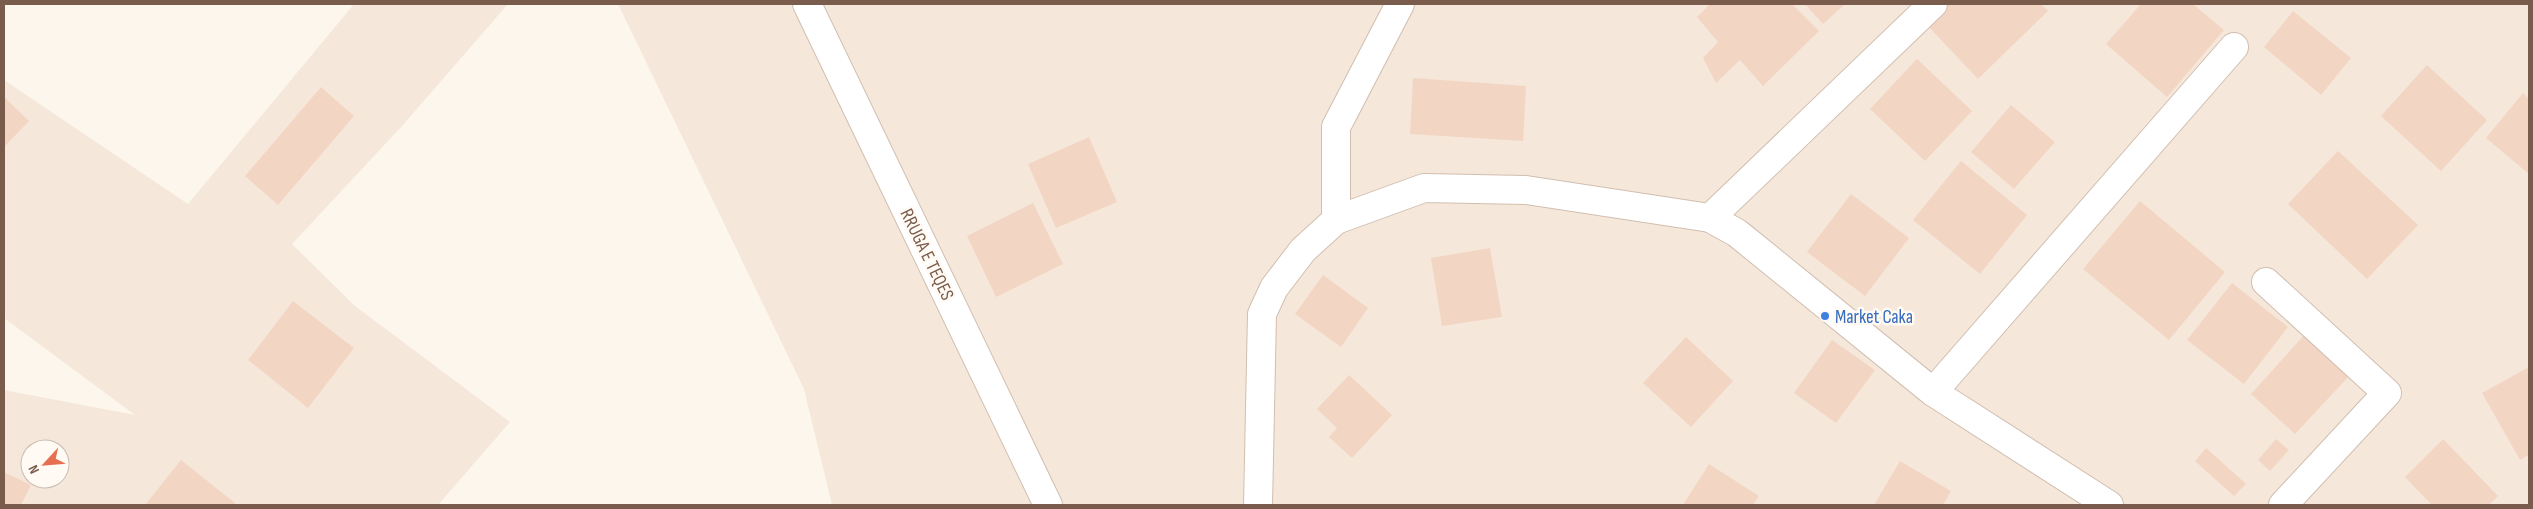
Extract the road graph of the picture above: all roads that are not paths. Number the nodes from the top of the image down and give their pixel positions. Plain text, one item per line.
1 (807, 4) edge
2 (1400, 4) edge
3 (1933, 4) edge
4 (2234, 46) dead end
5 (1710, 218) junction
6 (1336, 220) junction
7 (2266, 282) dead end
8 (1933, 392) junction
9 (1048, 505) edge
10 (1258, 505) edge
11 (2109, 505) edge
12 (2283, 505) edge

1 - 9 street, RRUGA E TEQES
2 - 6 street
3 - 5 street
4 - 8 street
5 - 6 street
5 - 8 street
6 - 10 street
7 - 12 street
8 - 11 street

